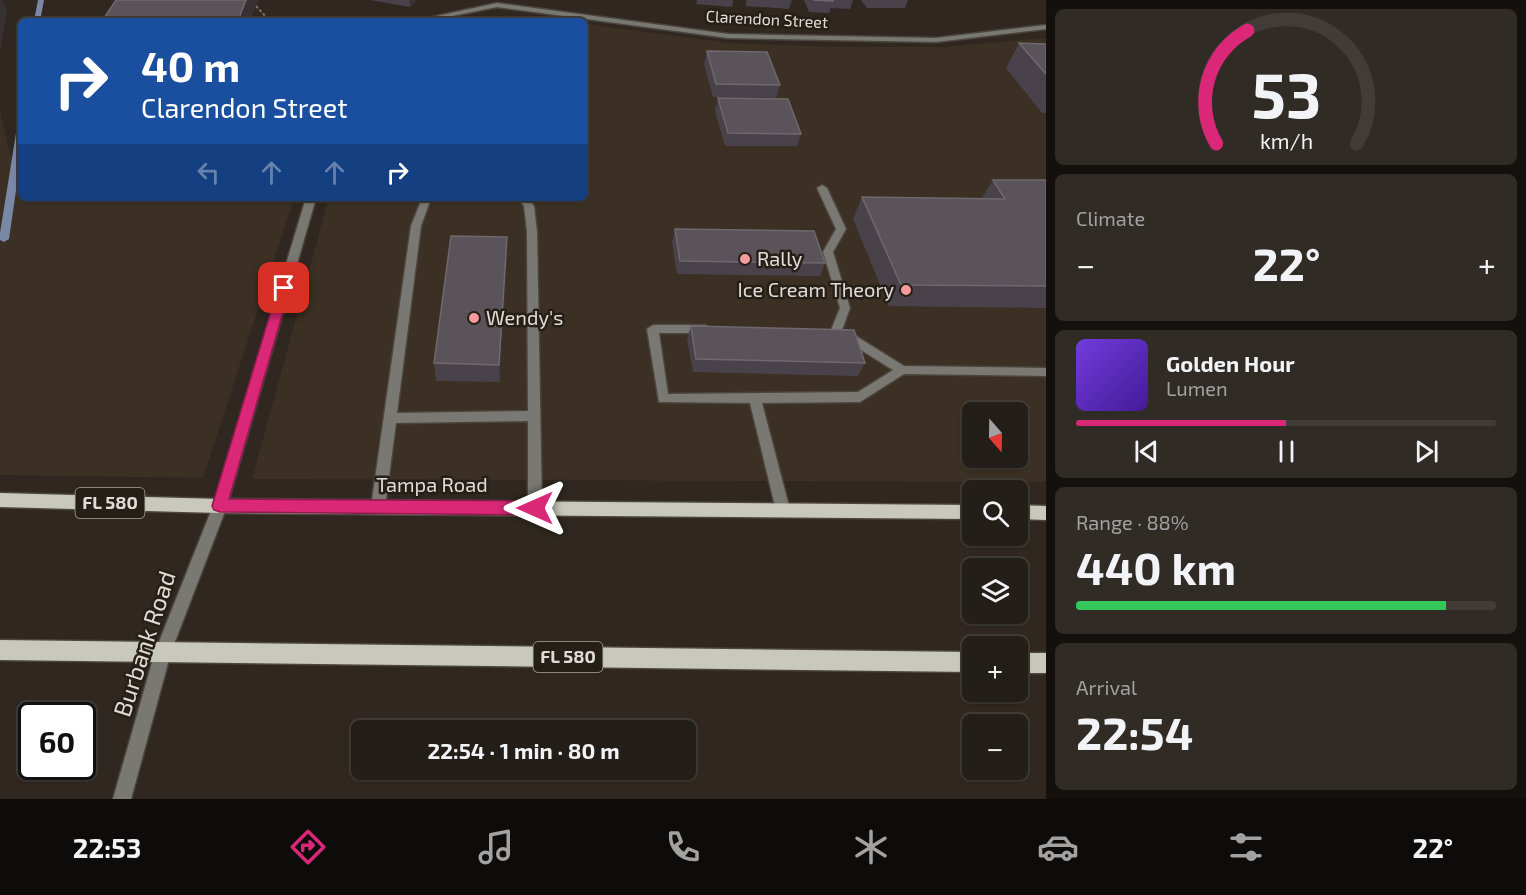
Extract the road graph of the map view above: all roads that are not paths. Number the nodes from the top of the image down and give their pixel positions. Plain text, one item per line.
1 (497, 3) edge
2 (430, 18) edge
3 (1046, 27) edge
4 (822, 188) dead end
5 (310, 201) edge
6 (426, 201) edge
7 (525, 201) edge
8 (722, 329) edge
9 (902, 370) junction
10 (1046, 372) edge
11 (755, 398) junction
12 (534, 416) junction
13 (390, 418) junction
14 (0, 500) edge
15 (220, 506) junction
16 (378, 507) junction
17 (535, 508) junction
18 (783, 510) junction
19 (962, 512) edge
20 (1028, 512) edge
21 (1046, 513) edge
22 (0, 650) edge
23 (164, 652) junction
24 (962, 662) edge
25 (1028, 663) edge
26 (1046, 663) edge
27 (122, 799) edge

1 - 2 street, Clarendon Street
1 - 3 street, Clarendon Street
4 - 9 street
5 - 15 street
6 - 13 street
7 - 12 street
8 - 11 street
9 - 10 street
9 - 11 street
11 - 18 street
12 - 13 street
12 - 17 street
13 - 16 street
14 - 15 main road, Tampa Road / FL 580
15 - 16 main road, Tampa Road / FL 580
15 - 23 street, Burbank Road
16 - 17 main road, Tampa Road / FL 580
17 - 18 main road, Tampa Road / FL 580
18 - 19 main road, Tampa Road / FL 580
20 - 21 main road
22 - 23 main road, FL 580
23 - 24 main road, FL 580
23 - 27 street, Burbank Road
25 - 26 main road

